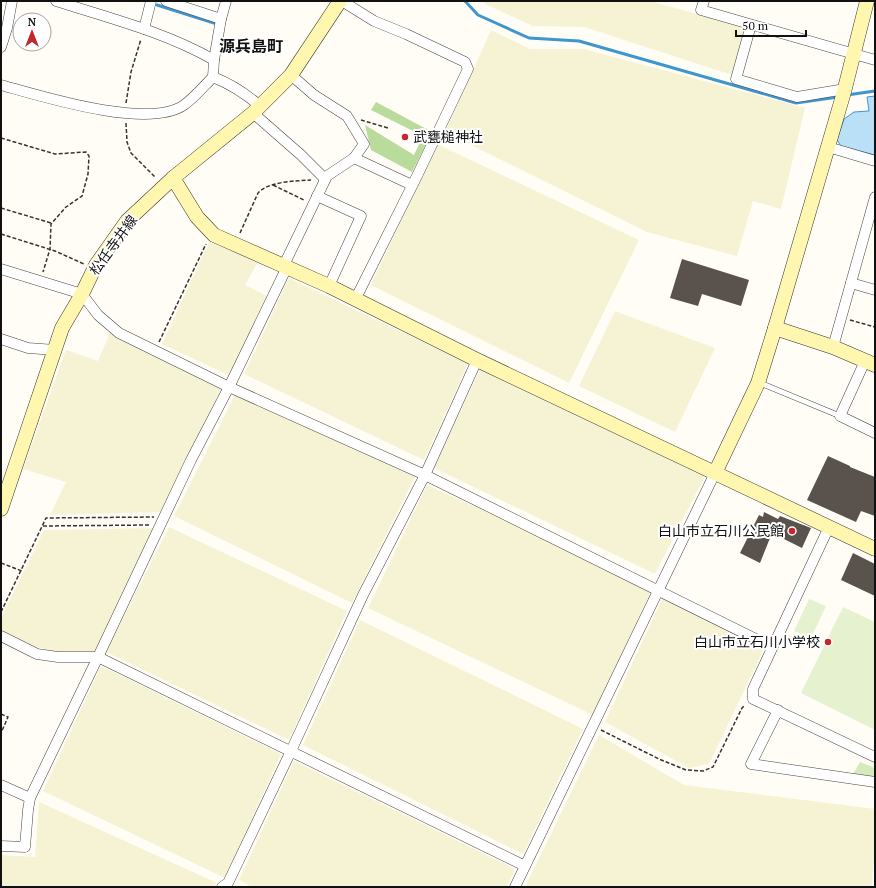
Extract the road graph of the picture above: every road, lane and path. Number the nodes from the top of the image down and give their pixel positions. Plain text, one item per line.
1 (12, 1) edge
2 (56, 1) edge
3 (151, 1) edge
4 (166, 1) edge
5 (226, 1) edge
6 (341, 1) edge
7 (704, 1) edge
8 (867, 1) edge
9 (220, 19) junction
10 (751, 25) junction
11 (144, 29) junction
12 (1, 47) edge
13 (853, 54) junction
14 (214, 60) junction
15 (875, 60) edge
16 (291, 75) junction
17 (213, 77) junction
18 (1, 85) edge
19 (843, 93) junction
20 (257, 110) junction
21 (347, 116) junction
22 (388, 128) dead end
23 (1, 138) edge
24 (828, 147) junction
25 (354, 158) junction
26 (875, 161) edge
27 (173, 178) junction
28 (325, 180) junction
29 (273, 185) junction
30 (412, 185) junction
31 (875, 196) edge
32 (315, 200) junction
33 (1, 208) edge
34 (51, 224) junction
35 (212, 232) junction
36 (1, 234) edge
37 (234, 244) junction
38 (50, 249) junction
39 (285, 266) junction
40 (94, 268) junction
41 (1, 269) edge
42 (40, 281) junction
43 (851, 283) junction
44 (329, 286) junction
45 (875, 290) edge
46 (82, 294) junction
47 (355, 300) junction
48 (841, 317) junction
49 (875, 327) edge
50 (775, 328) junction
51 (1, 339) edge
52 (833, 347) junction
53 (55, 350) junction
54 (155, 351) junction
55 (477, 360) junction
56 (870, 363) edge
57 (758, 383) junction
58 (229, 387) junction
59 (840, 416) junction
60 (875, 433) edge
61 (715, 473) junction
62 (425, 475) junction
63 (1, 509) edge
64 (162, 521) junction
65 (43, 526) junction
66 (829, 528) junction
67 (875, 549) edge
68 (1, 563) edge
69 (22, 571) junction
70 (658, 590) junction
71 (1, 612) edge
72 (1, 636) edge
73 (772, 647) junction
74 (98, 657) junction
75 (753, 699) junction
76 (778, 710) junction
77 (1, 714) edge
78 (592, 726) junction
79 (1, 732) edge
80 (291, 751) junction
81 (875, 757) edge
82 (875, 782) edge
83 (1, 785) edge
84 (30, 798) junction
85 (1, 846) edge
86 (525, 866) junction
87 (222, 887) edge
88 (515, 887) edge

1 - 12 street
2 - 11 street
3 - 11 street
4 - 9 street
5 - 9 street
6 - 16 street, 松任寺井線
6 - 30 street
7 - 10 street
8 - 13 street
9 - 14 street
10 - 13 street
10 - 19 street
11 - 14 street
13 - 15 street
13 - 19 street
14 - 17 street
16 - 20 street, 松任寺井線
16 - 21 street
17 - 18 street
17 - 20 street
19 - 24 street
20 - 27 street, 松任寺井線
20 - 28 street
21 - 22 path
21 - 25 street
23 - 34 path
24 - 26 street
24 - 50 street
25 - 28 street
25 - 30 street
27 - 35 street
27 - 40 street, 松任寺井線
28 - 29 path
28 - 32 street
29 - 32 path
29 - 37 path
30 - 47 street
31 - 43 street
32 - 39 street
32 - 44 street
33 - 34 path
34 - 38 path
35 - 37 street
35 - 54 path
36 - 38 path
37 - 39 street
38 - 40 path
38 - 42 path
39 - 44 street
39 - 58 street
40 - 46 street, 松任寺井線
41 - 42 street
42 - 46 street
43 - 45 street
43 - 48 street
44 - 47 street
46 - 53 street, 松任寺井線
46 - 54 street
47 - 55 street
48 - 49 path
48 - 52 street
50 - 52 street
50 - 57 street
51 - 53 street
52 - 56 street
53 - 63 street, 松任寺井線
54 - 58 street
55 - 61 street
55 - 62 street
56 - 59 street
57 - 59 lane
57 - 61 street
58 - 62 street
58 - 64 street
59 - 60 street
61 - 66 street
61 - 70 street
62 - 70 street
62 - 80 street
64 - 65 path
64 - 65 path
64 - 74 street
65 - 69 path
66 - 67 street
66 - 73 street
68 - 69 path
69 - 71 path
70 - 73 street
70 - 78 street
72 - 74 street
73 - 75 street
74 - 80 street
74 - 84 street
75 - 76 street
75 - 78 path
76 - 81 street
76 - 82 street
77 - 79 path
78 - 86 street
80 - 86 street
80 - 87 street
83 - 84 street
84 - 85 street
86 - 88 street

